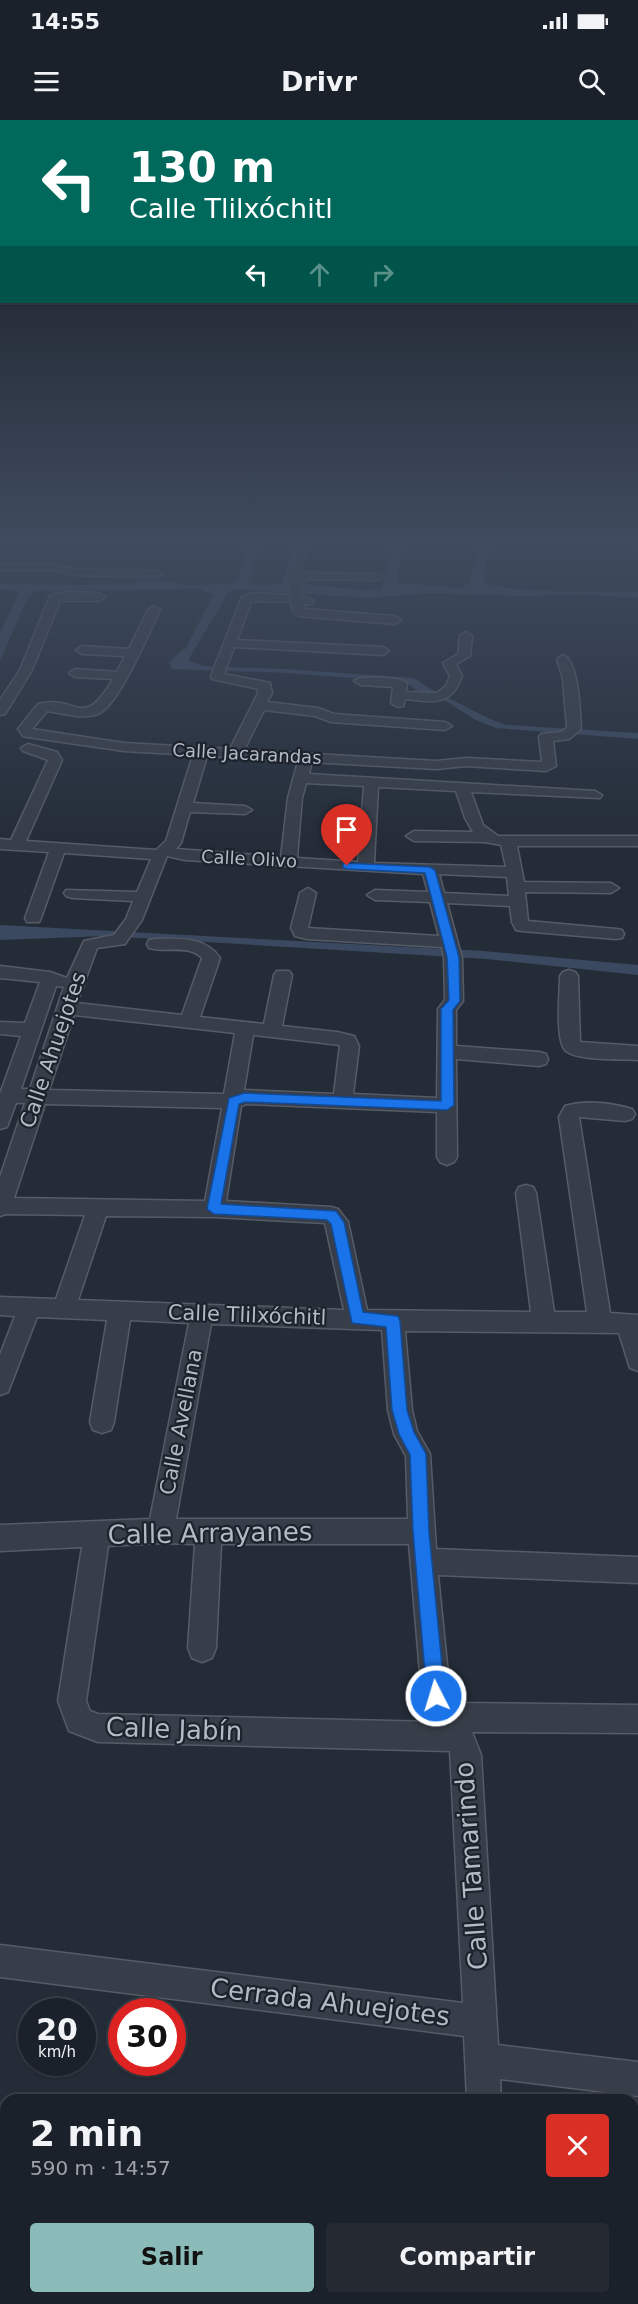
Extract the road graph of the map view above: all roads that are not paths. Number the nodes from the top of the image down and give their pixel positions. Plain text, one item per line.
1 (229, 643) edge
2 (37, 644) edge
3 (135, 644) edge
4 (247, 644) edge
5 (465, 644) edge
6 (82, 650) dead end
7 (383, 651) dead end
8 (131, 652) junction
9 (563, 659) dead end
10 (75, 673) dead end
11 (122, 676) junction
12 (361, 681) dead end
13 (263, 695) junction
14 (400, 695) junction
15 (278, 708) junction
16 (0, 711) edge
17 (0, 722) edge
18 (395, 722) junction
19 (27, 725) junction
20 (445, 726) dead end
21 (28, 748) dead end
22 (201, 752) junction
23 (236, 752) junction
24 (306, 758) junction
25 (436, 765) junction
26 (502, 765) junction
27 (300, 778) junction
28 (371, 784) junction
29 (438, 788) junction
30 (463, 789) junction
31 (501, 791) junction
32 (594, 795) dead end
33 (185, 807) junction
34 (245, 810) dead end
35 (414, 836) dead end
36 (485, 837) junction
37 (508, 841) junction
38 (638, 841) edge
39 (8, 844) edge
40 (49, 848) junction
41 (162, 853) junction
42 (289, 860) junction
43 (366, 867) junction
44 (430, 870) junction
45 (516, 887) junction
46 (611, 888) dead end
47 (72, 893) dead end
48 (308, 894) dead end
49 (375, 895) dead end
50 (142, 897) junction
51 (435, 897) junction
52 (33, 918) dead end
53 (616, 934) dead end
54 (155, 944) dead end
55 (451, 948) junction
56 (0, 972) edge
57 (283, 975) dead end
58 (569, 976) dead end
59 (50, 978) junction
60 (72, 988) junction
61 (67, 1008) junction
62 (189, 1021) junction
63 (0, 1028) edge
64 (245, 1028) junction
65 (33, 1030) junction
66 (272, 1031) junction
67 (447, 1052) junction
68 (638, 1053) edge
69 (538, 1059) dead end
70 (0, 1061) edge
71 (21, 1063) junction
72 (38, 1096) junction
73 (234, 1101) junction
74 (343, 1101) junction
75 (447, 1105) junction
76 (4, 1108) edge
77 (626, 1114) dead end
78 (447, 1157) dead end
79 (526, 1193) dead end
80 (0, 1207) edge
81 (98, 1209) junction
82 (214, 1209) junction
83 (0, 1306) edge
84 (30, 1307) junction
85 (64, 1308) junction
86 (120, 1310) junction
87 (201, 1314) junction
88 (357, 1318) junction
89 (393, 1321) junction
90 (544, 1322) junction
91 (600, 1322) junction
92 (633, 1324) edge
93 (638, 1361) edge
94 (0, 1385) edge
95 (102, 1422) dead end
96 (209, 1530) junction
97 (161, 1531) junction
98 (421, 1532) junction
99 (98, 1535) junction
100 (0, 1538) edge
101 (424, 1561) junction
102 (638, 1570) edge
103 (202, 1648) dead end
104 (638, 1719) edge
105 (453, 1727) junction
106 (0, 1961) edge
107 (481, 2022) junction
108 (483, 2060) junction
109 (638, 2079) edge
110 (484, 2094) edge

1 - 13 street
2 - 16 street
3 - 8 street
4 - 7 street
5 - 14 street
6 - 8 street
8 - 11 street
9 - 26 street, Calle Jacarandas
10 - 11 street
11 - 19 street
12 - 14 street
13 - 15 street
13 - 15 street
13 - 23 street
14 - 18 street
15 - 18 street
17 - 19 street, Calle Jacarandas
18 - 20 street
19 - 22 street, Calle Jacarandas
21 - 39 street
22 - 23 street, Calle Jacarandas
22 - 33 street, Calle Ahuejotes
23 - 24 street, Calle Jacarandas
24 - 25 street, Calle Jacarandas
24 - 27 street
25 - 26 street, Calle Jacarandas
25 - 29 street
26 - 31 street
27 - 28 street
27 - 42 street
28 - 29 street
28 - 43 street
29 - 30 street
30 - 31 street
30 - 36 street
31 - 32 street
33 - 34 street
33 - 41 street, Calle Ahuejotes
35 - 36 street
36 - 37 street
37 - 38 street
37 - 45 street
39 - 40 street, Calle Olivo
40 - 41 street, Calle Olivo
40 - 52 street
41 - 42 street, Calle Olivo
41 - 50 street, Calle Ahuejotes
42 - 43 street, Calle Olivo
43 - 44 street, Calle Olivo
44 - 45 street, Calle Olivo
44 - 51 street
45 - 46 street
45 - 51 street
45 - 53 street
47 - 50 street
48 - 55 street
49 - 51 street
50 - 60 street, Calle Ahuejotes
51 - 55 street
54 - 62 street
55 - 67 street
56 - 59 street
57 - 66 street
58 - 68 street
59 - 60 street
59 - 65 street, Calle Ahuejotes
60 - 61 street, Calle Ahuejotes
61 - 62 street
61 - 72 street, Calle Ahuejotes
62 - 64 street
63 - 65 street
64 - 66 street
64 - 73 street
65 - 71 street, Calle Ahuejotes
66 - 74 street
67 - 69 street
67 - 75 street
70 - 71 street
71 - 76 street, Calle Ahuejotes
72 - 73 street
72 - 76 street
72 - 80 street, Calle Ahuejotes
73 - 74 street
73 - 82 street
74 - 75 street
75 - 78 street
77 - 91 street
79 - 90 street
80 - 81 street
81 - 82 street
81 - 85 street
82 - 88 street
83 - 84 street, Calle Tlilxóchitl
84 - 85 street, Calle Tlilxóchitl
84 - 94 street
85 - 86 street, Calle Tlilxóchitl
86 - 87 street, Calle Tlilxóchitl
86 - 95 street
87 - 88 street, Calle Tlilxóchitl
87 - 97 street, Calle Avellana
88 - 89 street, Calle Tlilxóchitl
89 - 90 street, Calle Tlilxóchitl
89 - 98 street, Calle Tamarindo
90 - 91 street, Calle Tlilxóchitl
91 - 92 street, Calle Tlilxóchitl
92 - 93 street
96 - 97 street, Calle Arrayanes
96 - 98 street, Calle Arrayanes
96 - 103 street
97 - 99 street, Calle Arrayanes
98 - 101 street, Calle Tamarindo
99 - 100 street, Calle Arrayanes
99 - 105 street, Calle Jabín
101 - 102 street
101 - 105 street, Calle Tamarindo
104 - 105 street, Calle Jabín
105 - 107 street, Calle Tamarindo
106 - 107 street, Cerrada Ahuejotes
107 - 108 street, Calle Tamarindo
108 - 109 street
108 - 110 street, Calle Tamarindo

